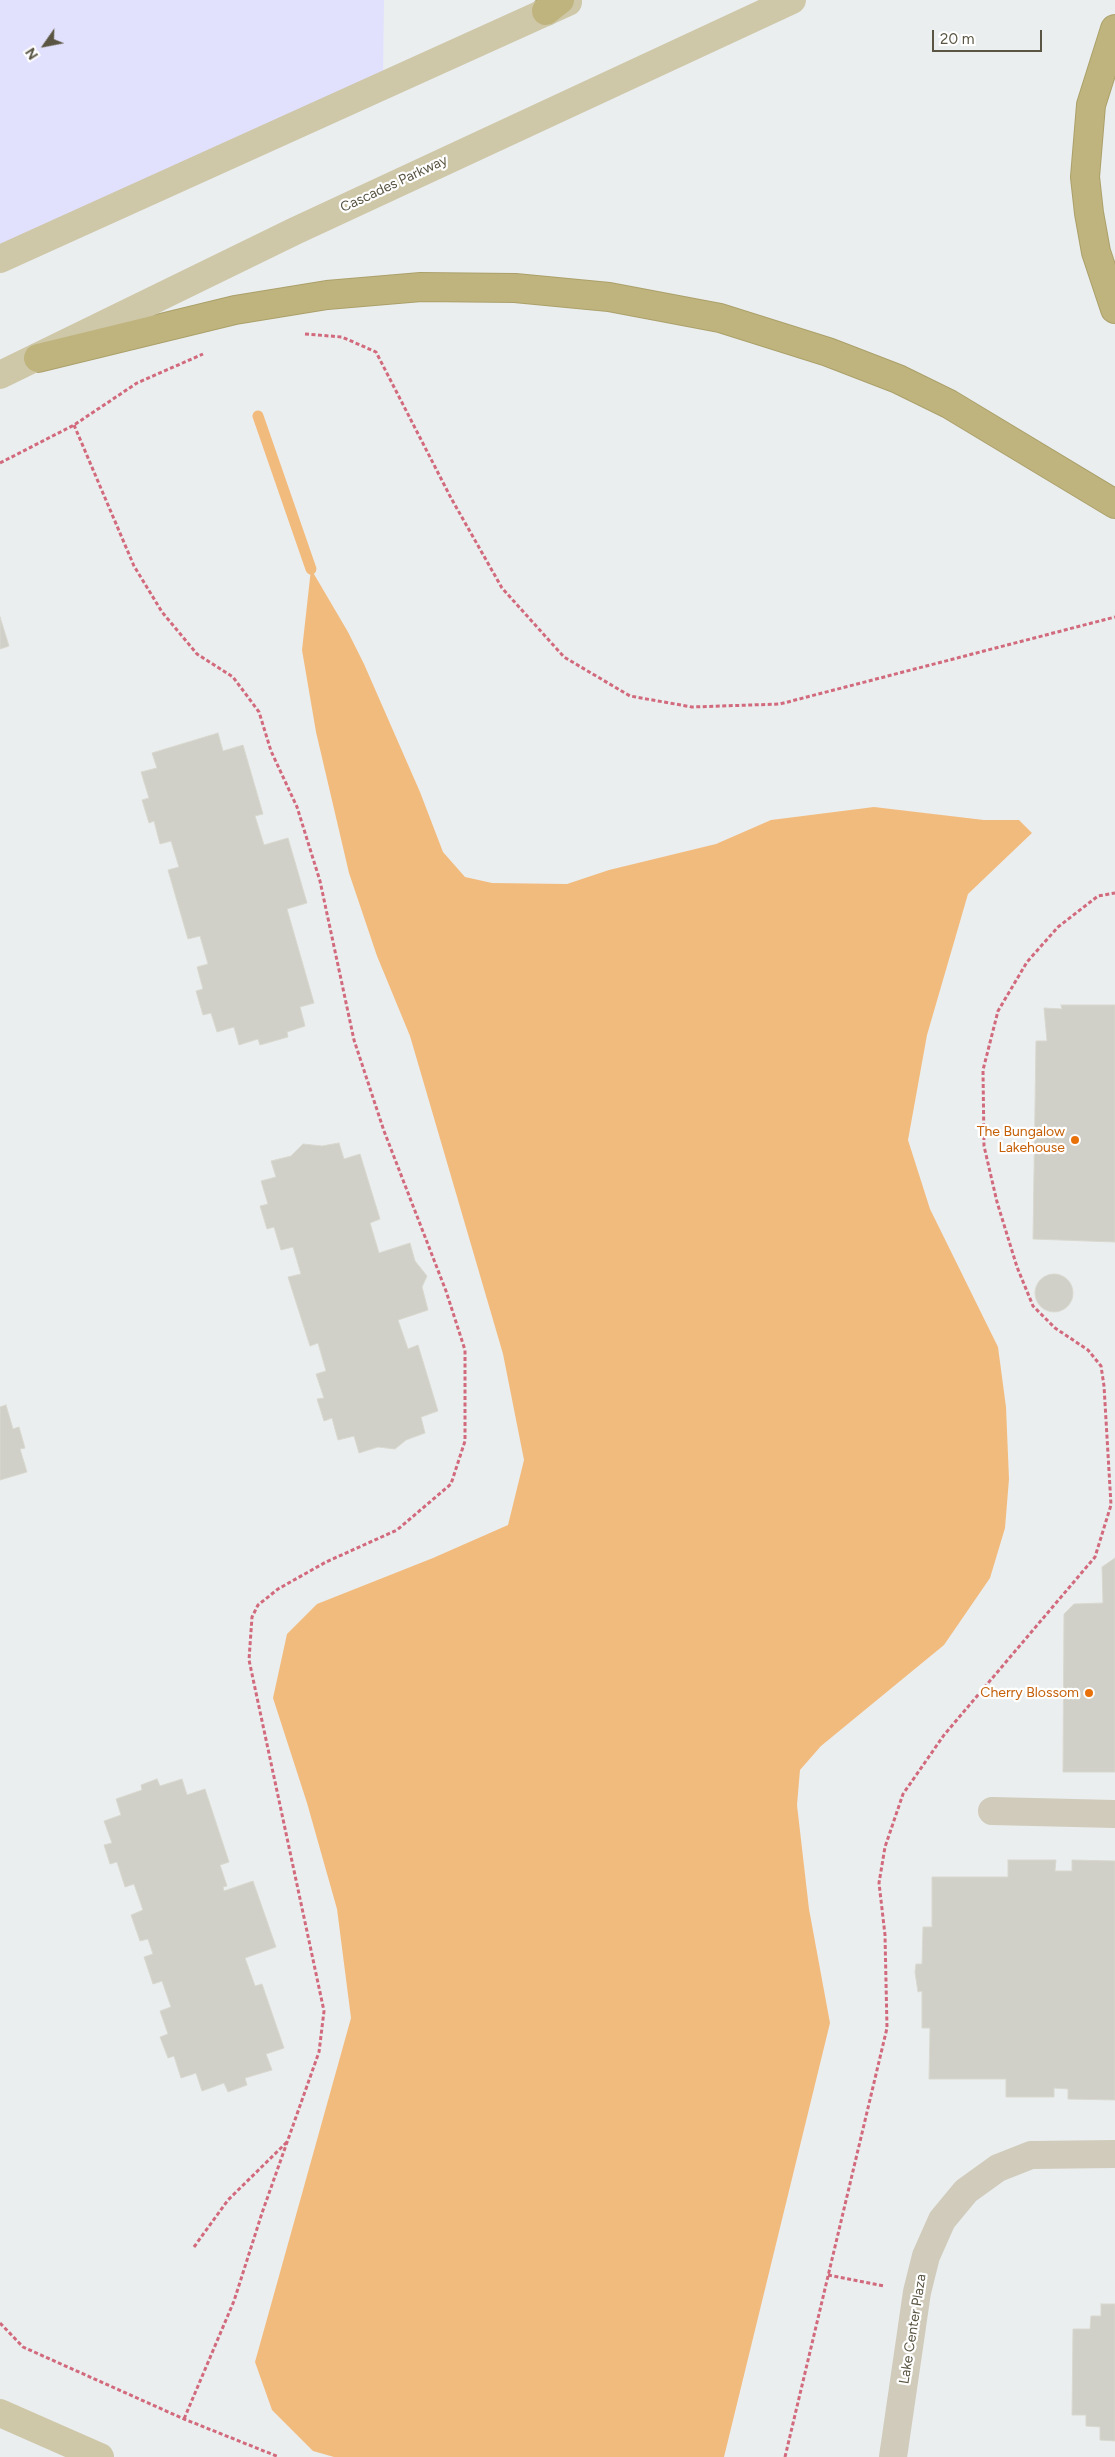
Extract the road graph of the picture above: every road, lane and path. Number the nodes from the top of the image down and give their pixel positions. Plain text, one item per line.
1 (572, 0) edge
2 (792, 0) edge
3 (553, 6) edge
4 (1115, 29) edge
5 (0, 259) edge
6 (1115, 309) edge
7 (298, 334) dead end
8 (207, 352) dead end
9 (38, 358) junction
10 (0, 375) edge
11 (74, 425) junction
12 (0, 463) edge
13 (1115, 504) edge
14 (1115, 617) edge
15 (1115, 893) edge
16 (992, 1811) dead end
17 (1115, 1814) edge
18 (287, 2142) junction
19 (1115, 2154) edge
20 (194, 2247) dead end
21 (828, 2275) junction
22 (917, 2292) junction
23 (0, 2323) edge
24 (0, 2413) edge
25 (184, 2420) junction
26 (100, 2457) edge
27 (279, 2457) edge
28 (785, 2457) edge
29 (893, 2457) edge

1 - 3 main road
2 - 9 main road, Cascades Parkway
3 - 5 main road
4 - 6 highway
7 - 14 path
8 - 11 path
9 - 10 main road, Cascades Parkway
9 - 13 highway
11 - 12 path
11 - 18 path
15 - 21 path
16 - 17 street
18 - 20 path
18 - 25 path
19 - 22 street, Lake Center Plaza
21 - 22 path
21 - 28 path
22 - 29 street, Lake Center Plaza
23 - 25 path
24 - 26 main road
25 - 27 path

